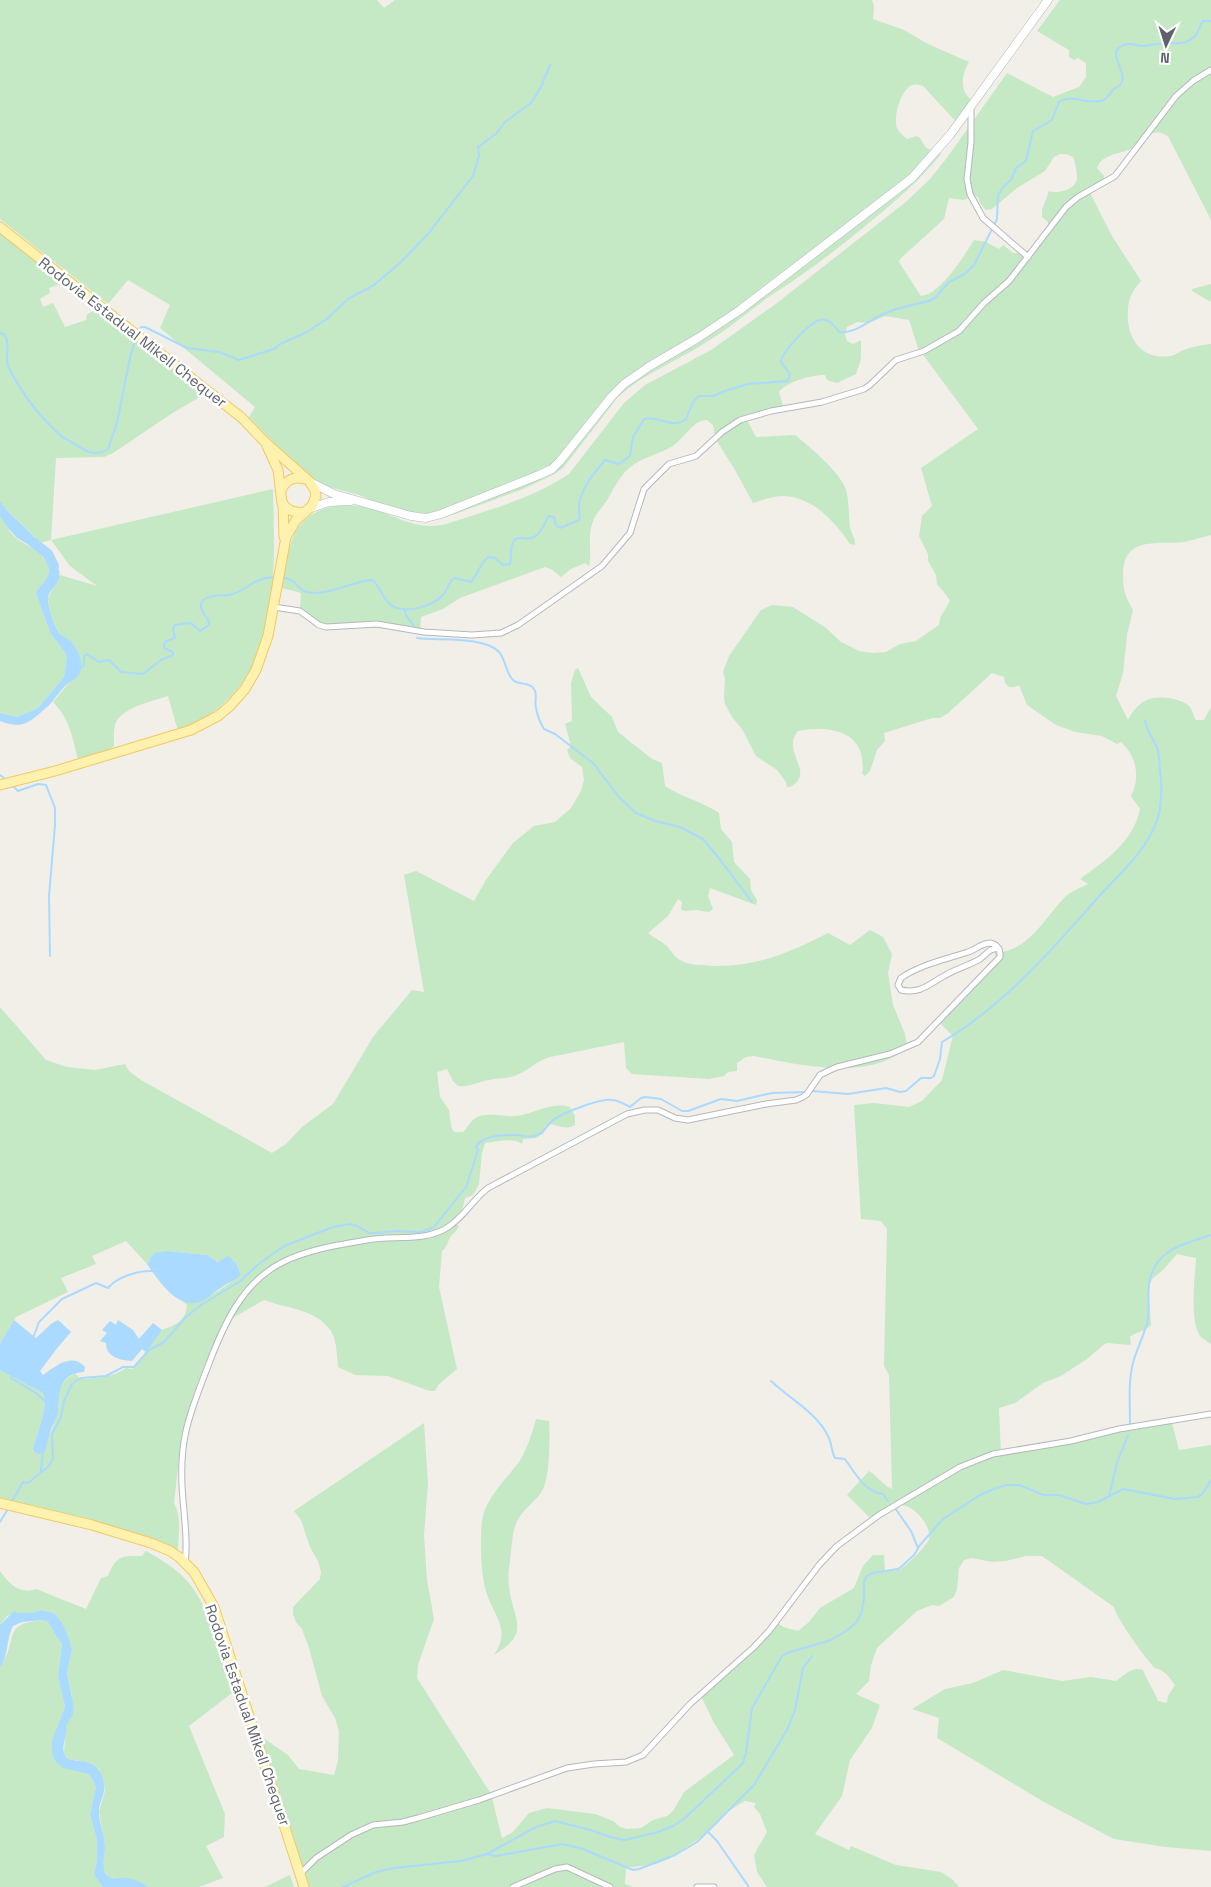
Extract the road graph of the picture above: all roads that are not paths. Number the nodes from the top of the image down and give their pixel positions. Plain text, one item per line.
1 (1048, 0) edge
2 (1211, 70) edge
3 (972, 107) junction
4 (0, 227) edge
5 (1028, 257) junction
6 (264, 441) junction
7 (307, 480) junction
8 (281, 492) junction
9 (359, 502) junction
10 (282, 503) junction
11 (306, 510) junction
12 (284, 545) junction
13 (274, 607) junction
14 (0, 785) edge
15 (999, 949) junction
16 (1211, 1414) edge
17 (0, 1503) edge
18 (185, 1563) junction
19 (300, 1874) junction
20 (300, 1887) edge
21 (304, 1887) edge
22 (513, 1887) edge
23 (610, 1887) edge
24 (698, 1887) edge
25 (714, 1887) edge

1 - 3 main road
2 - 5 street
3 - 5 street
3 - 9 main road
4 - 6 main road, Rodovia Estadual Mikell Chequer
5 - 13 street
6 - 7 main road
6 - 8 main road
7 - 8 main road
7 - 9 main road
7 - 11 main road
8 - 10 main road
9 - 11 main road
10 - 11 main road
10 - 12 main road
11 - 12 main road
12 - 13 main road
13 - 14 main road
15 - 15 street
15 - 18 street
16 - 19 street
17 - 18 main road, Rodovia Estadual Mikell Chequer
18 - 19 main road, Rodovia Estadual Mikell Chequer
19 - 20 street
19 - 21 main road, Rodovia Estadual Mikell Chequer
22 - 23 street
24 - 25 street

